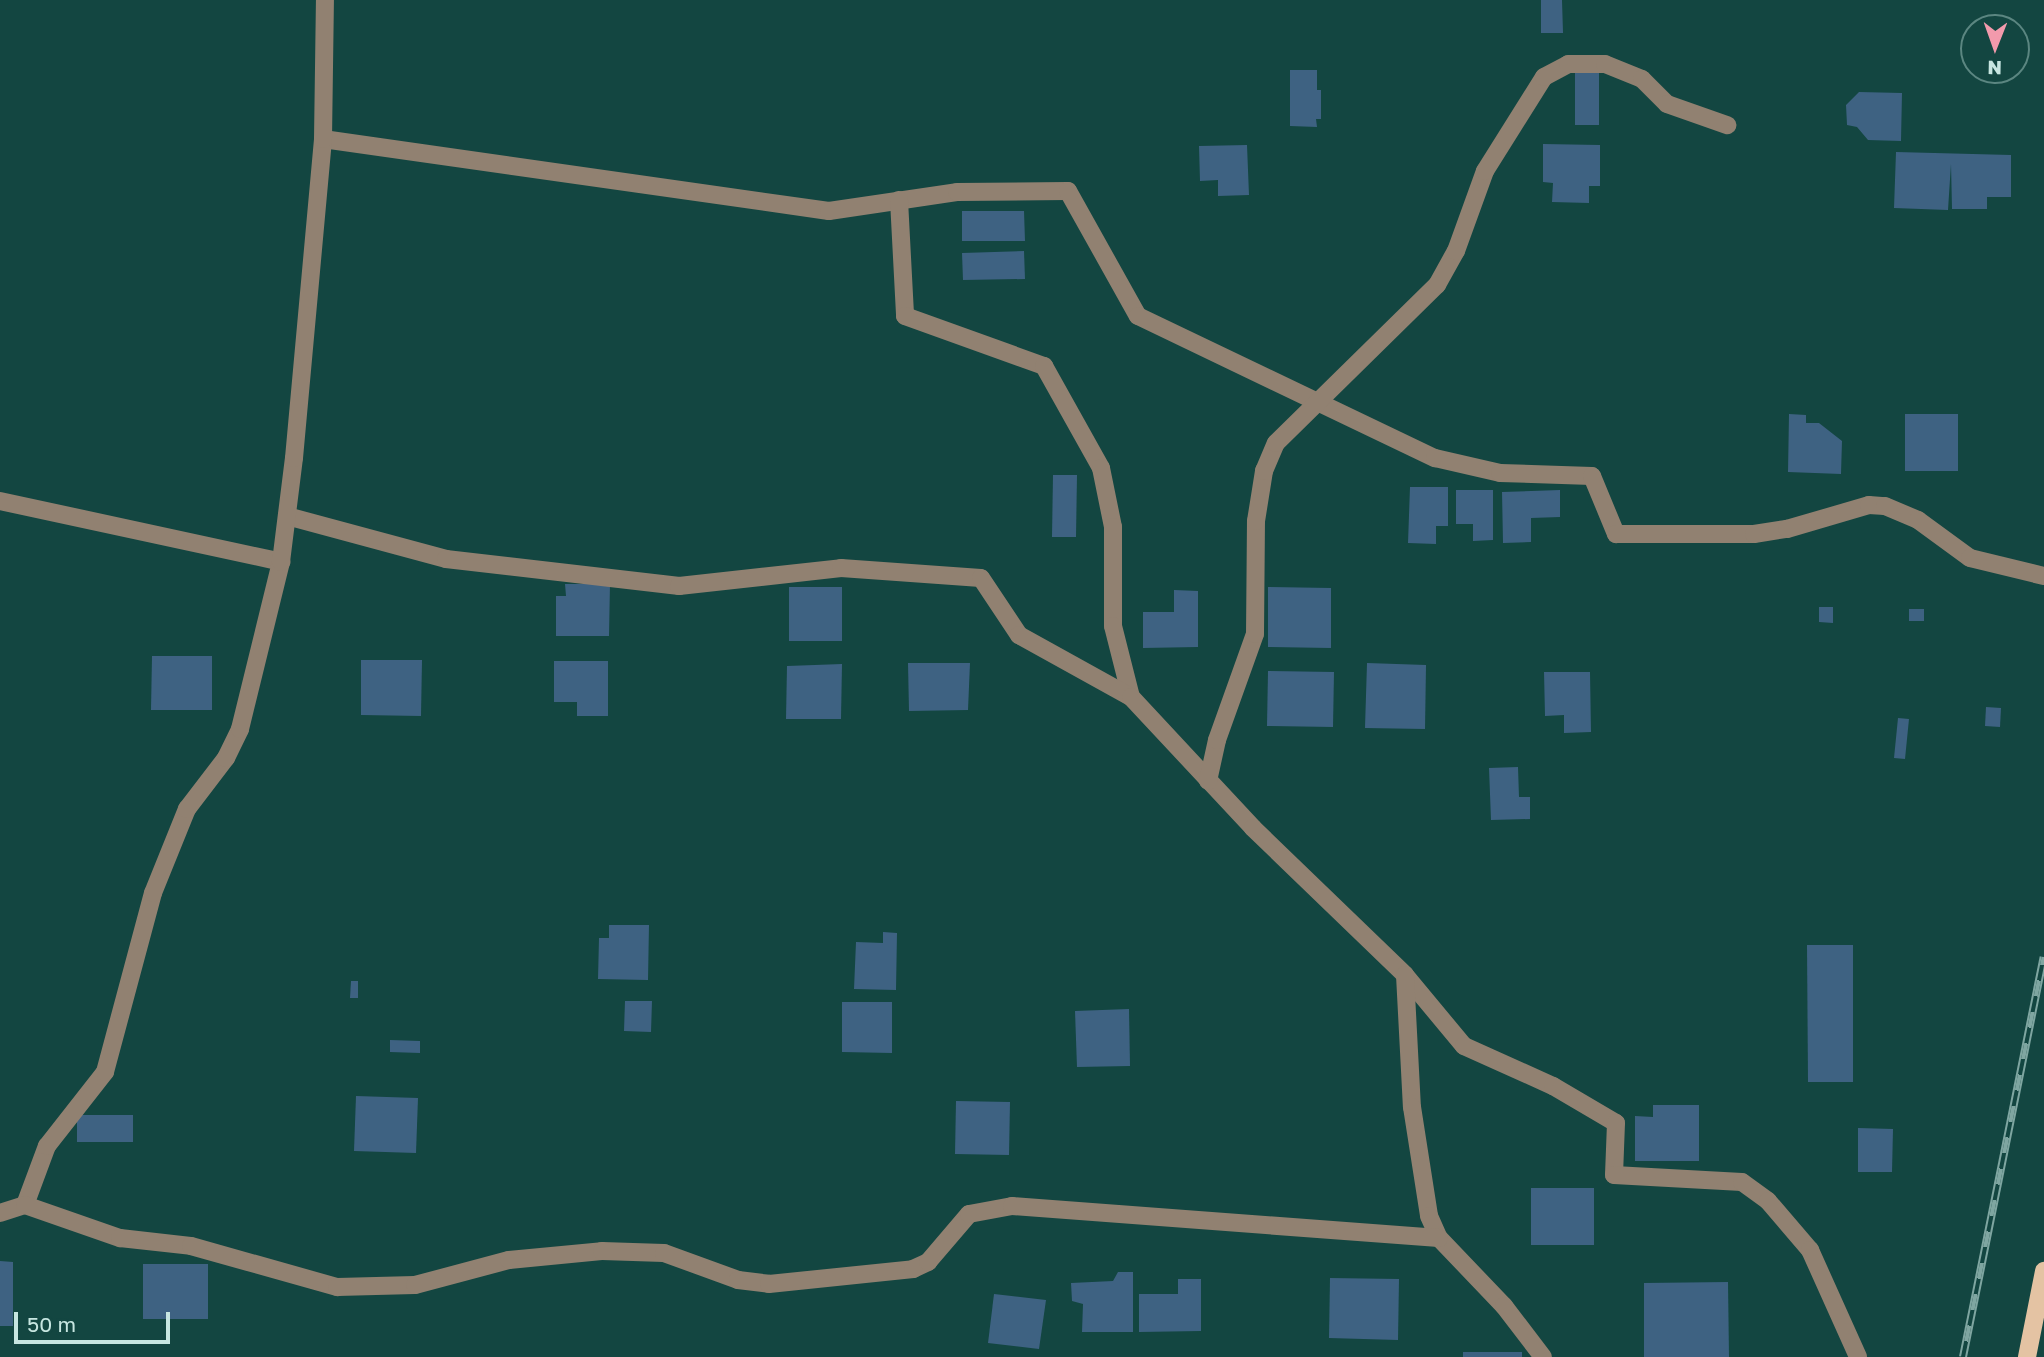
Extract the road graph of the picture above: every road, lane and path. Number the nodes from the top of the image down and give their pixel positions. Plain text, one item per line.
1 (325, 0) edge
2 (1727, 125) dead end
3 (323, 139) junction
4 (899, 200) junction
5 (1320, 404) junction
6 (0, 501) edge
7 (287, 516) junction
8 (281, 562) junction
9 (2044, 576) edge
10 (1131, 697) junction
11 (1208, 781) junction
12 (1405, 975) junction
13 (25, 1205) junction
14 (0, 1213) edge
15 (1439, 1238) junction
16 (2044, 1271) edge
17 (1543, 1357) edge
18 (1858, 1357) edge
19 (2027, 1357) edge

1 - 3 street
2 - 5 street
3 - 4 street
3 - 7 street
4 - 5 street
4 - 10 street
5 - 9 street
5 - 11 street
6 - 8 street
7 - 8 street
7 - 10 street
8 - 13 street
10 - 11 street
11 - 12 street
12 - 15 street
12 - 18 street
13 - 14 street
13 - 15 street
15 - 17 street
16 - 19 main road

